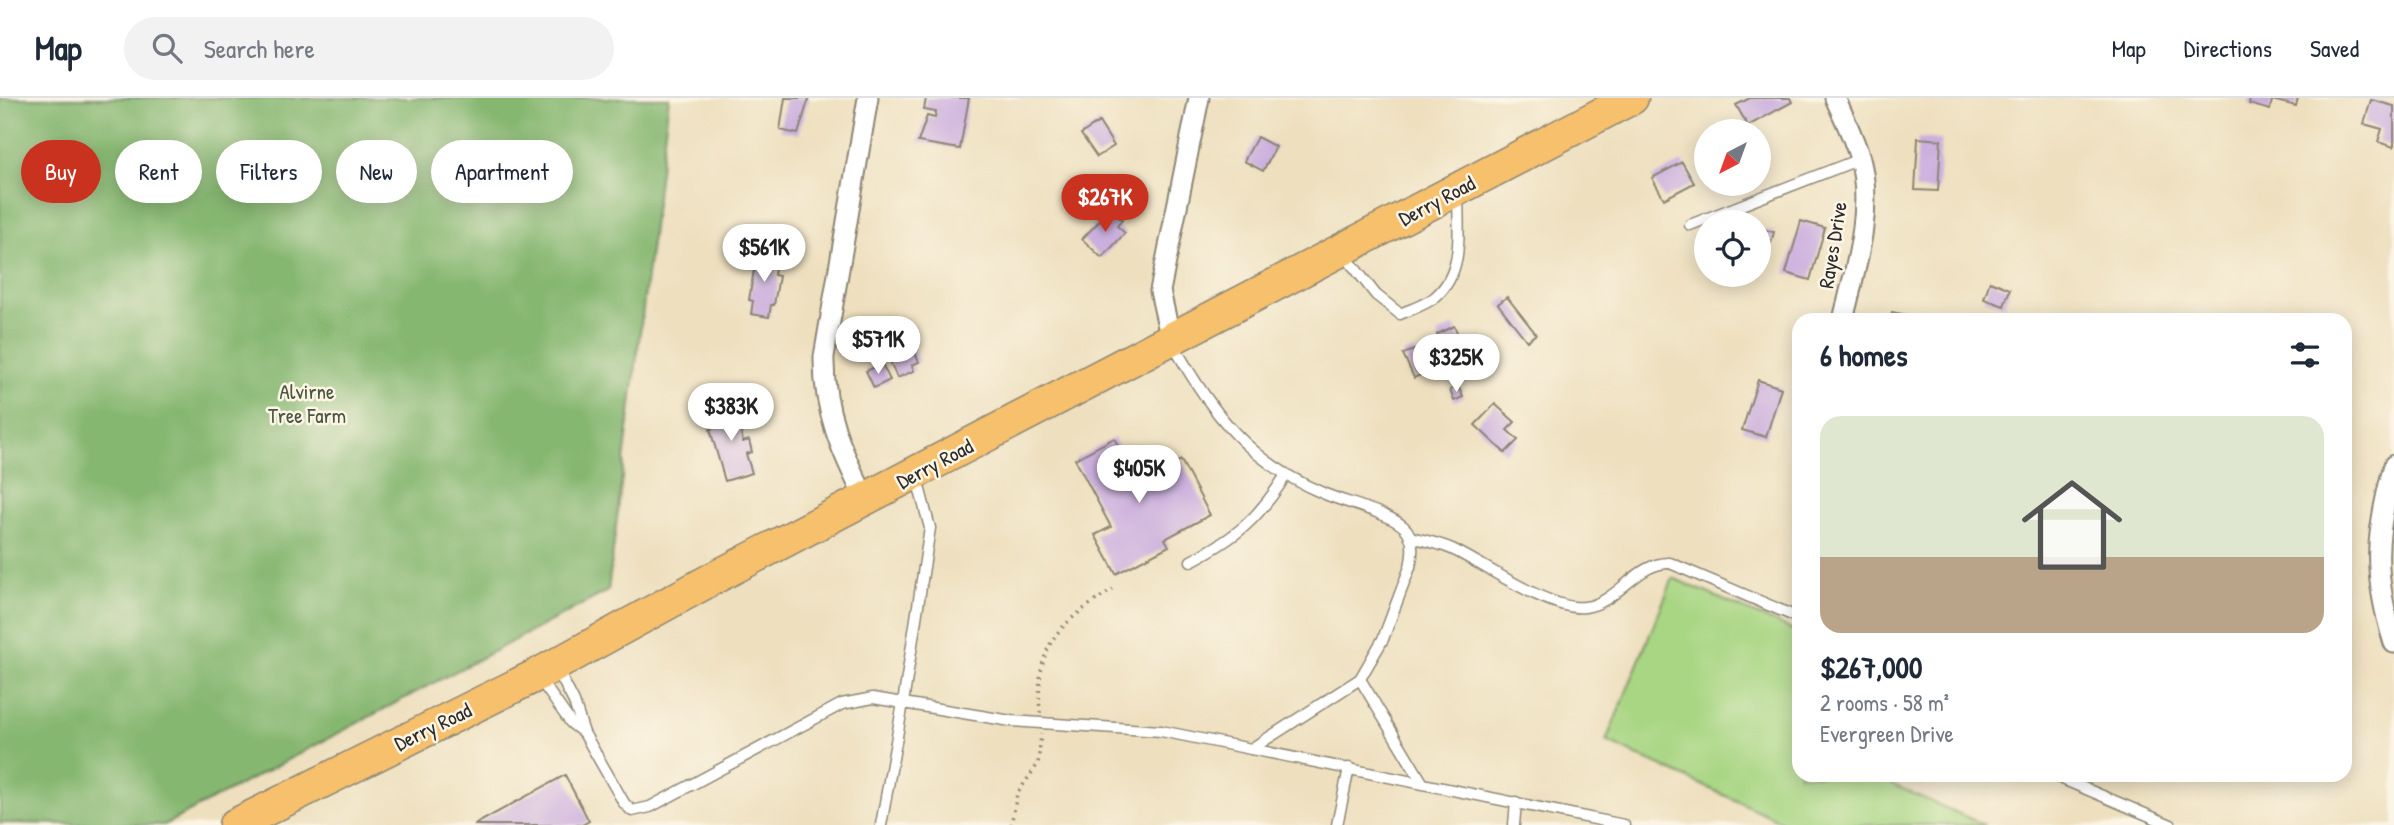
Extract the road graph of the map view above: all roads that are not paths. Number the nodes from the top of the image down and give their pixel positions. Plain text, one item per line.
1 (868, 98) edge
2 (1199, 98) edge
3 (1632, 98) edge
4 (1835, 98) edge
5 (1860, 159) junction
6 (1458, 190) junction
7 (1690, 225) dead end
8 (1342, 251) junction
9 (1844, 313) edge
10 (1171, 340) junction
11 (2394, 465) edge
12 (915, 475) junction
13 (1286, 475) junction
14 (866, 500) junction
15 (1410, 537) junction
16 (1191, 561) dead end
17 (1792, 615) edge
18 (2394, 643) edge
19 (546, 670) junction
20 (1360, 679) junction
21 (904, 703) junction
22 (584, 733) junction
23 (1251, 749) junction
24 (1349, 768) junction
25 (1422, 782) junction
26 (2070, 782) edge
27 (1516, 802) junction
28 (235, 825) edge
29 (881, 825) edge
30 (1337, 825) edge
31 (1514, 825) edge
32 (1624, 825) edge
33 (2171, 825) edge

1 - 14 street
2 - 10 street
3 - 6 main road, Derry Road
4 - 5 street, Rayes Drive
5 - 7 lane
5 - 9 street, Rayes Drive
6 - 8 main road, Derry Road
6 - 8 lane
8 - 10 main road, Derry Road
10 - 12 main road, Derry Road
10 - 13 lane
11 - 18 street
12 - 14 main road, Derry Road
12 - 21 lane
13 - 15 lane
13 - 16 lane
14 - 19 main road, Derry Road
15 - 17 lane
15 - 20 lane
19 - 22 lane
19 - 22 lane
19 - 28 main road, Derry Road
20 - 23 lane
20 - 25 lane
21 - 22 lane
21 - 23 lane
21 - 29 lane
23 - 24 lane
24 - 25 lane
24 - 30 lane
25 - 27 lane
26 - 33 lane
27 - 31 lane
27 - 32 lane

